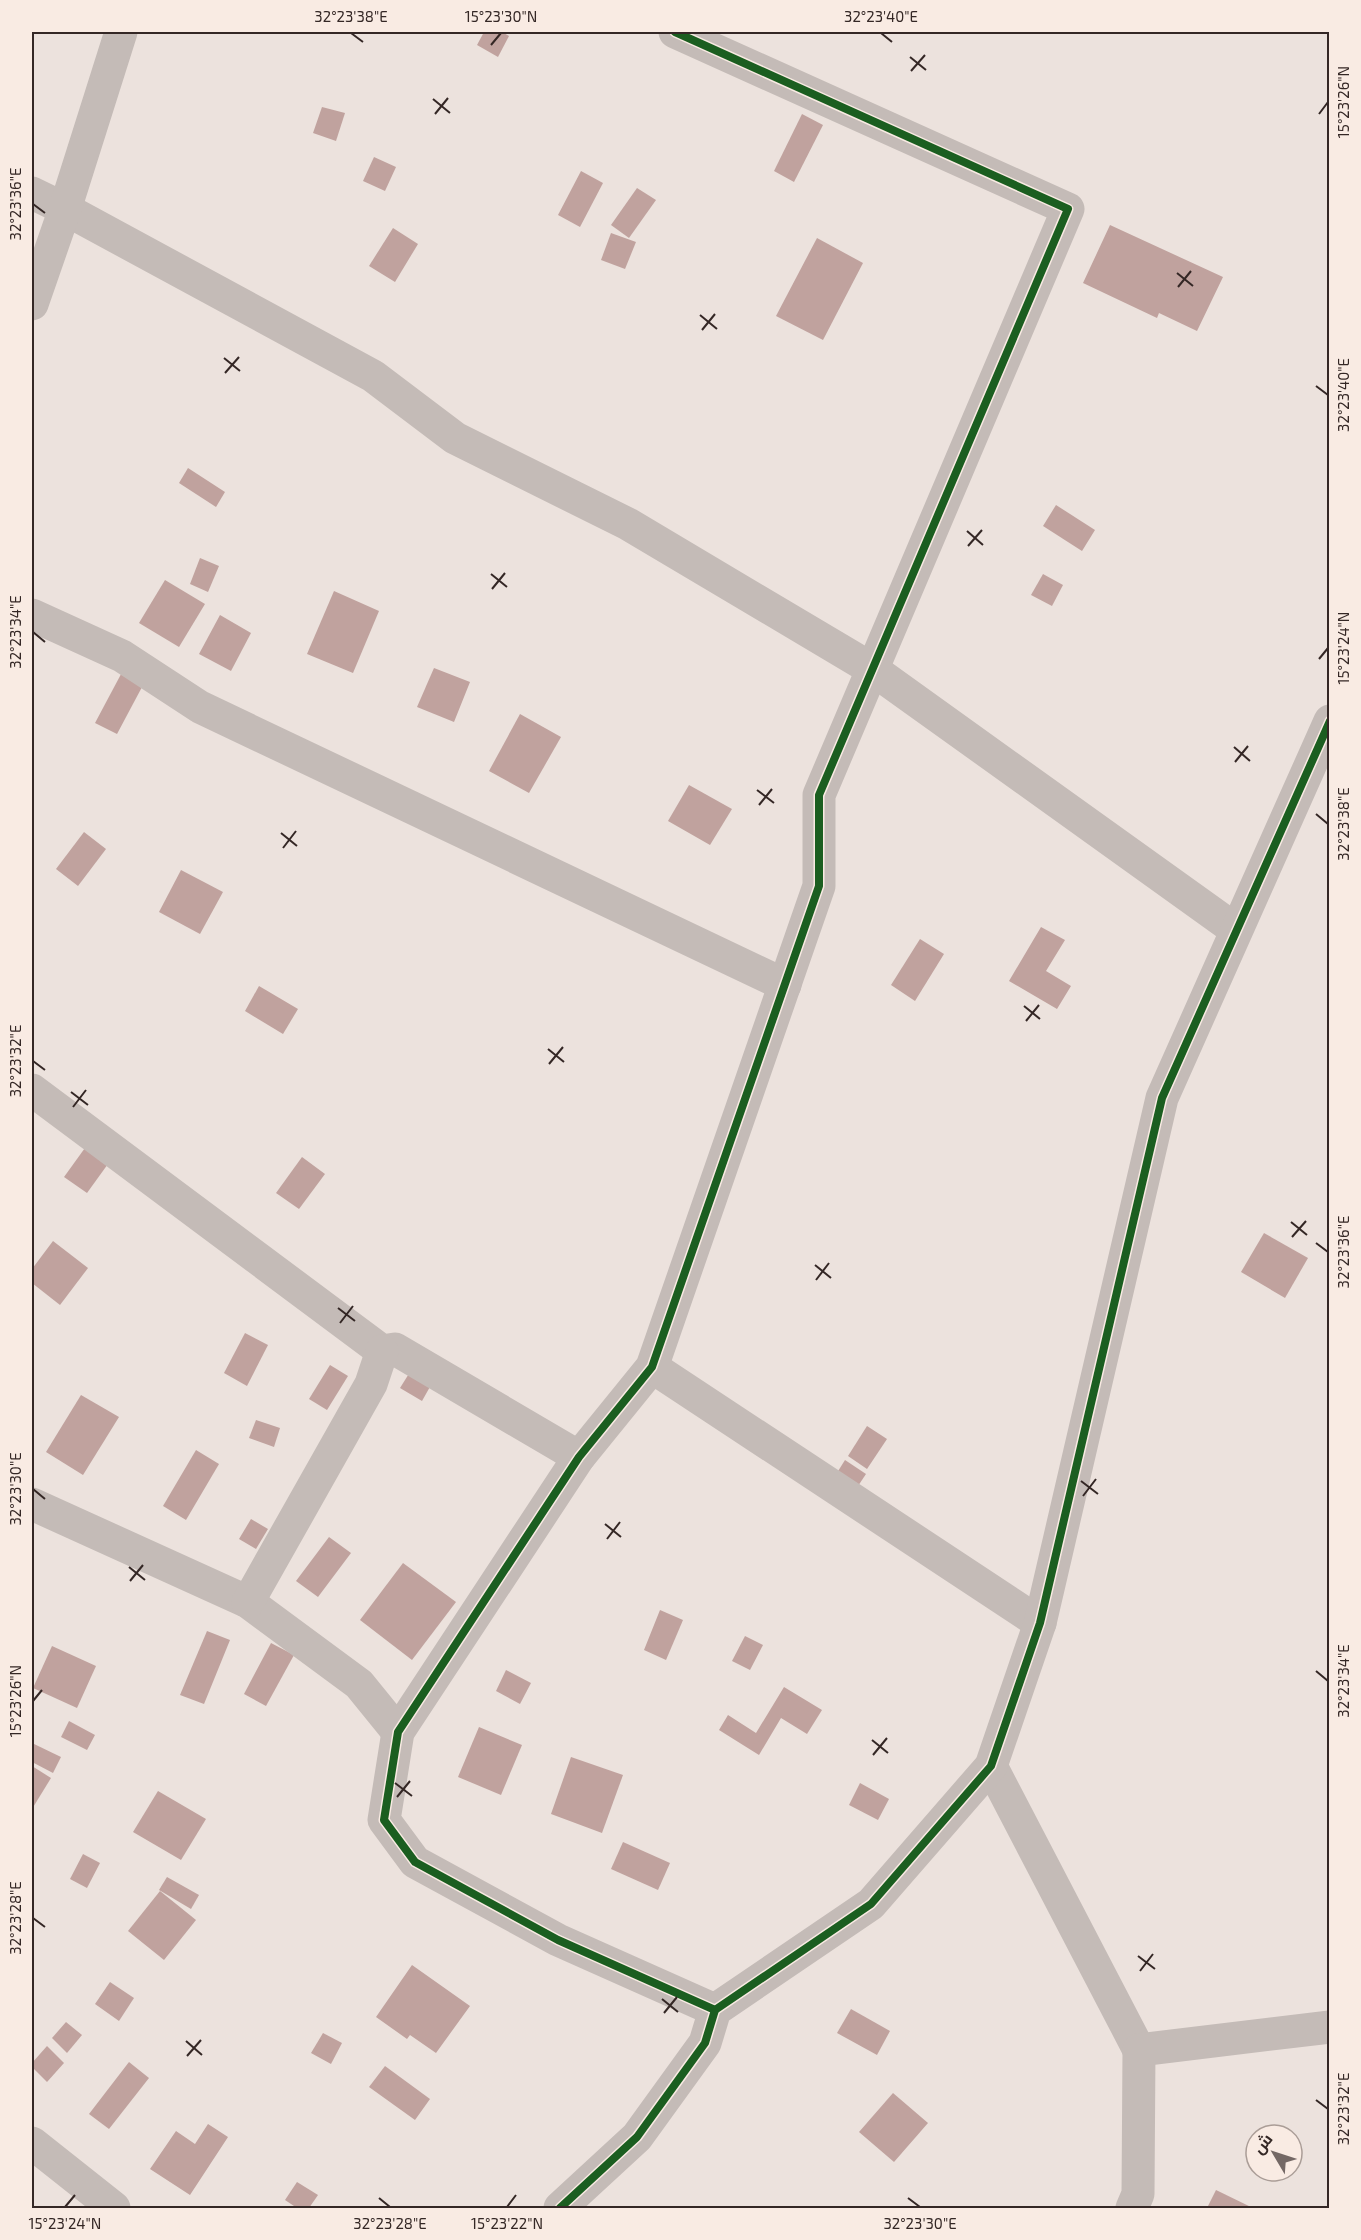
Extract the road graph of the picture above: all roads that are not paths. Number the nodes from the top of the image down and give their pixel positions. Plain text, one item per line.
1 (121, 32) edge
2 (675, 32) edge
3 (32, 193) edge
4 (65, 209) junction
5 (32, 304) edge
6 (32, 615) edge
7 (872, 669) junction
8 (1329, 721) edge
9 (1236, 930) junction
10 (785, 985) junction
11 (32, 1090) edge
12 (382, 1351) junction
13 (652, 1367) junction
14 (579, 1457) junction
15 (32, 1504) edge
16 (248, 1602) junction
17 (1040, 1623) junction
18 (398, 1732) junction
19 (991, 1766) junction
20 (715, 2010) junction
21 (1329, 2027) edge
22 (1139, 2050) junction
23 (32, 2143) edge
24 (114, 2208) edge
25 (560, 2208) edge
26 (1132, 2208) edge

1 - 4 street
2 - 7 street
3 - 4 street
4 - 5 street
4 - 7 street
6 - 10 street
7 - 9 street
7 - 10 street
8 - 9 street
9 - 17 street
10 - 13 street
11 - 12 street
12 - 14 street
12 - 16 street
13 - 14 street
13 - 17 street
14 - 18 street
15 - 16 street
16 - 18 street
17 - 19 street
18 - 20 street
19 - 20 street
19 - 22 street
20 - 25 street
21 - 22 street
22 - 26 street
23 - 24 street

